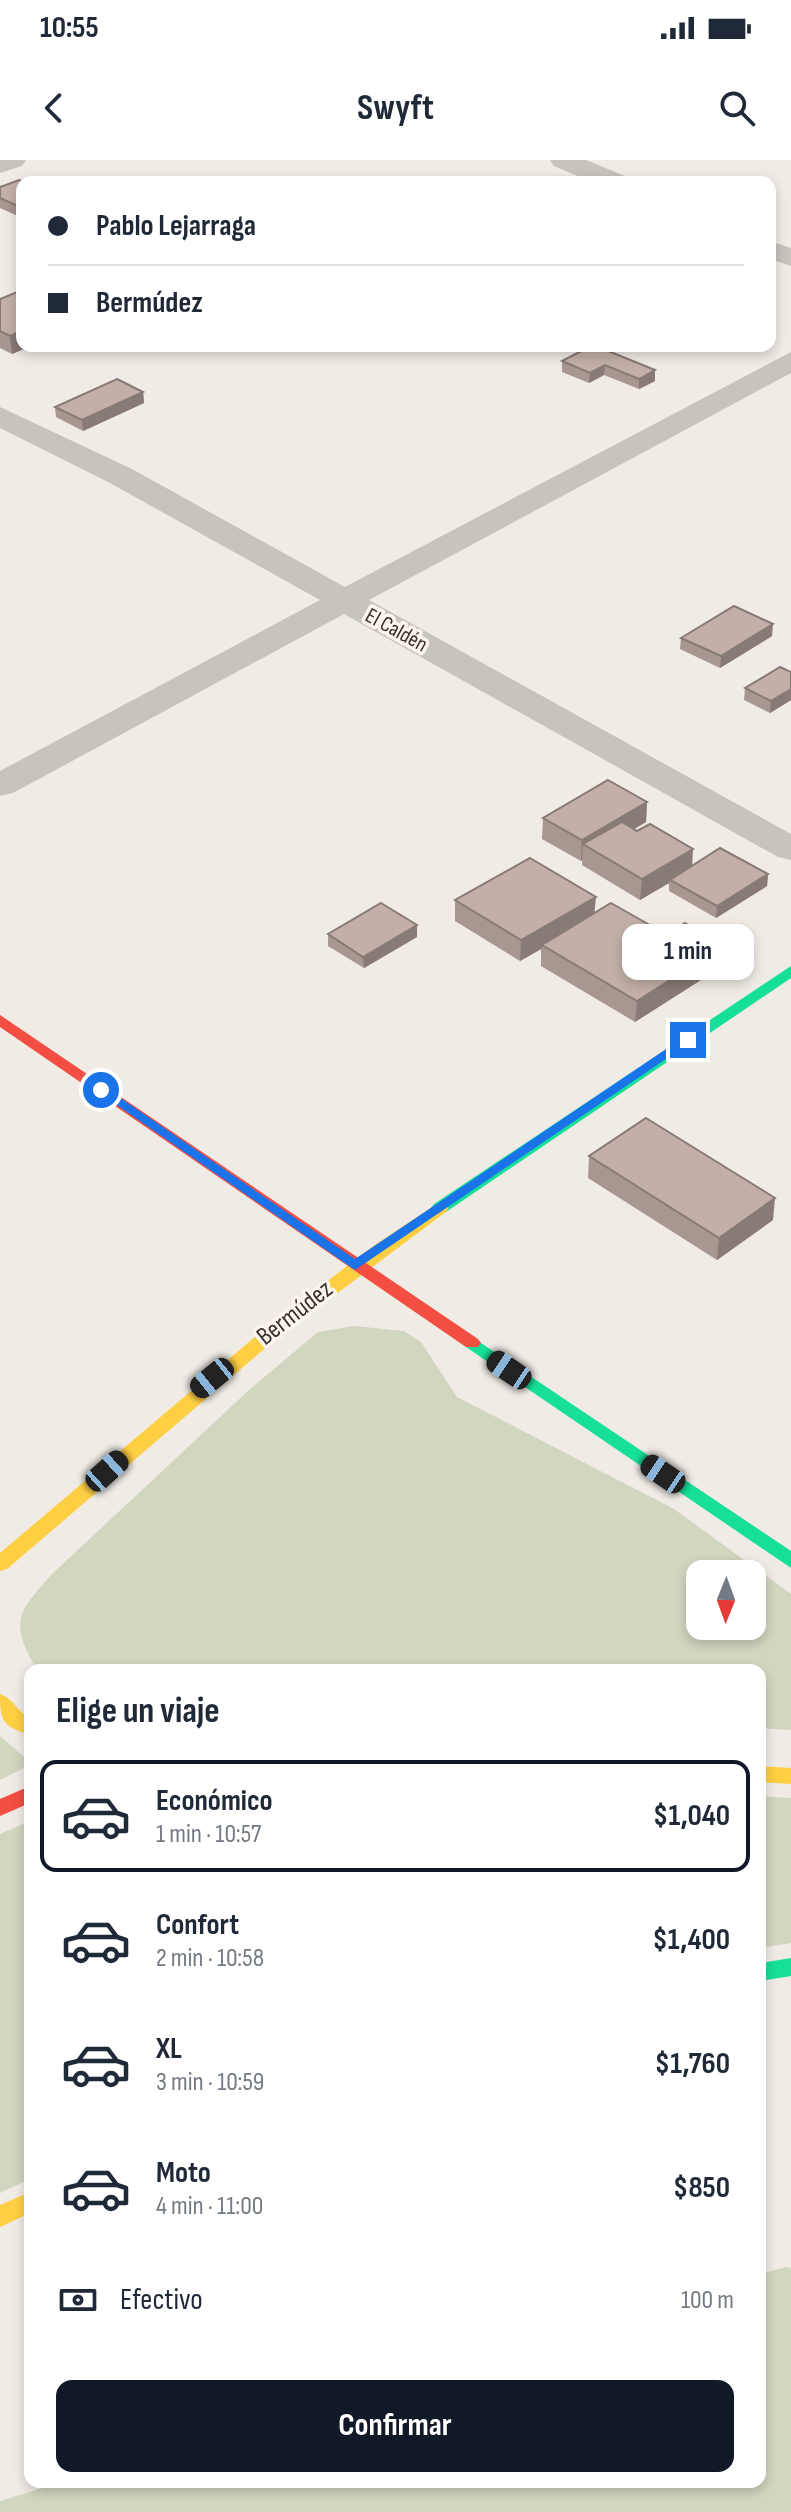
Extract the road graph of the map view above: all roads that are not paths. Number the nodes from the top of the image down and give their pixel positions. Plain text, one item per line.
1 (13, 160) edge
2 (563, 160) edge
3 (0, 165) edge
4 (601, 176) edge
5 (791, 361) edge
6 (0, 416) edge
7 (344, 600) junction
8 (0, 785) edge
9 (791, 849) edge
10 (791, 971) edge
11 (0, 1020) edge
12 (355, 1265) junction
13 (19, 1550) junction
14 (791, 1561) edge
15 (0, 1564) edge
16 (0, 1580) edge
17 (0, 1702) edge
18 (24, 1724) edge
19 (766, 1774) edge
20 (791, 1776) edge
21 (24, 1797) edge
22 (0, 1808) edge
23 (791, 1967) edge
24 (766, 1971) edge
25 (24, 2205) edge
26 (0, 2217) edge

1 - 3 street
2 - 4 street
5 - 7 street
6 - 7 street, El Caldén
7 - 8 street
7 - 9 street, El Caldén
10 - 12 main road, Bermúdez
11 - 12 main road
12 - 13 main road, Bermúdez
12 - 14 main road
13 - 15 main road, Bermúdez
13 - 16 main road, Bermúdez
17 - 18 main road
19 - 20 main road
21 - 22 main road
23 - 24 main road
25 - 26 main road

